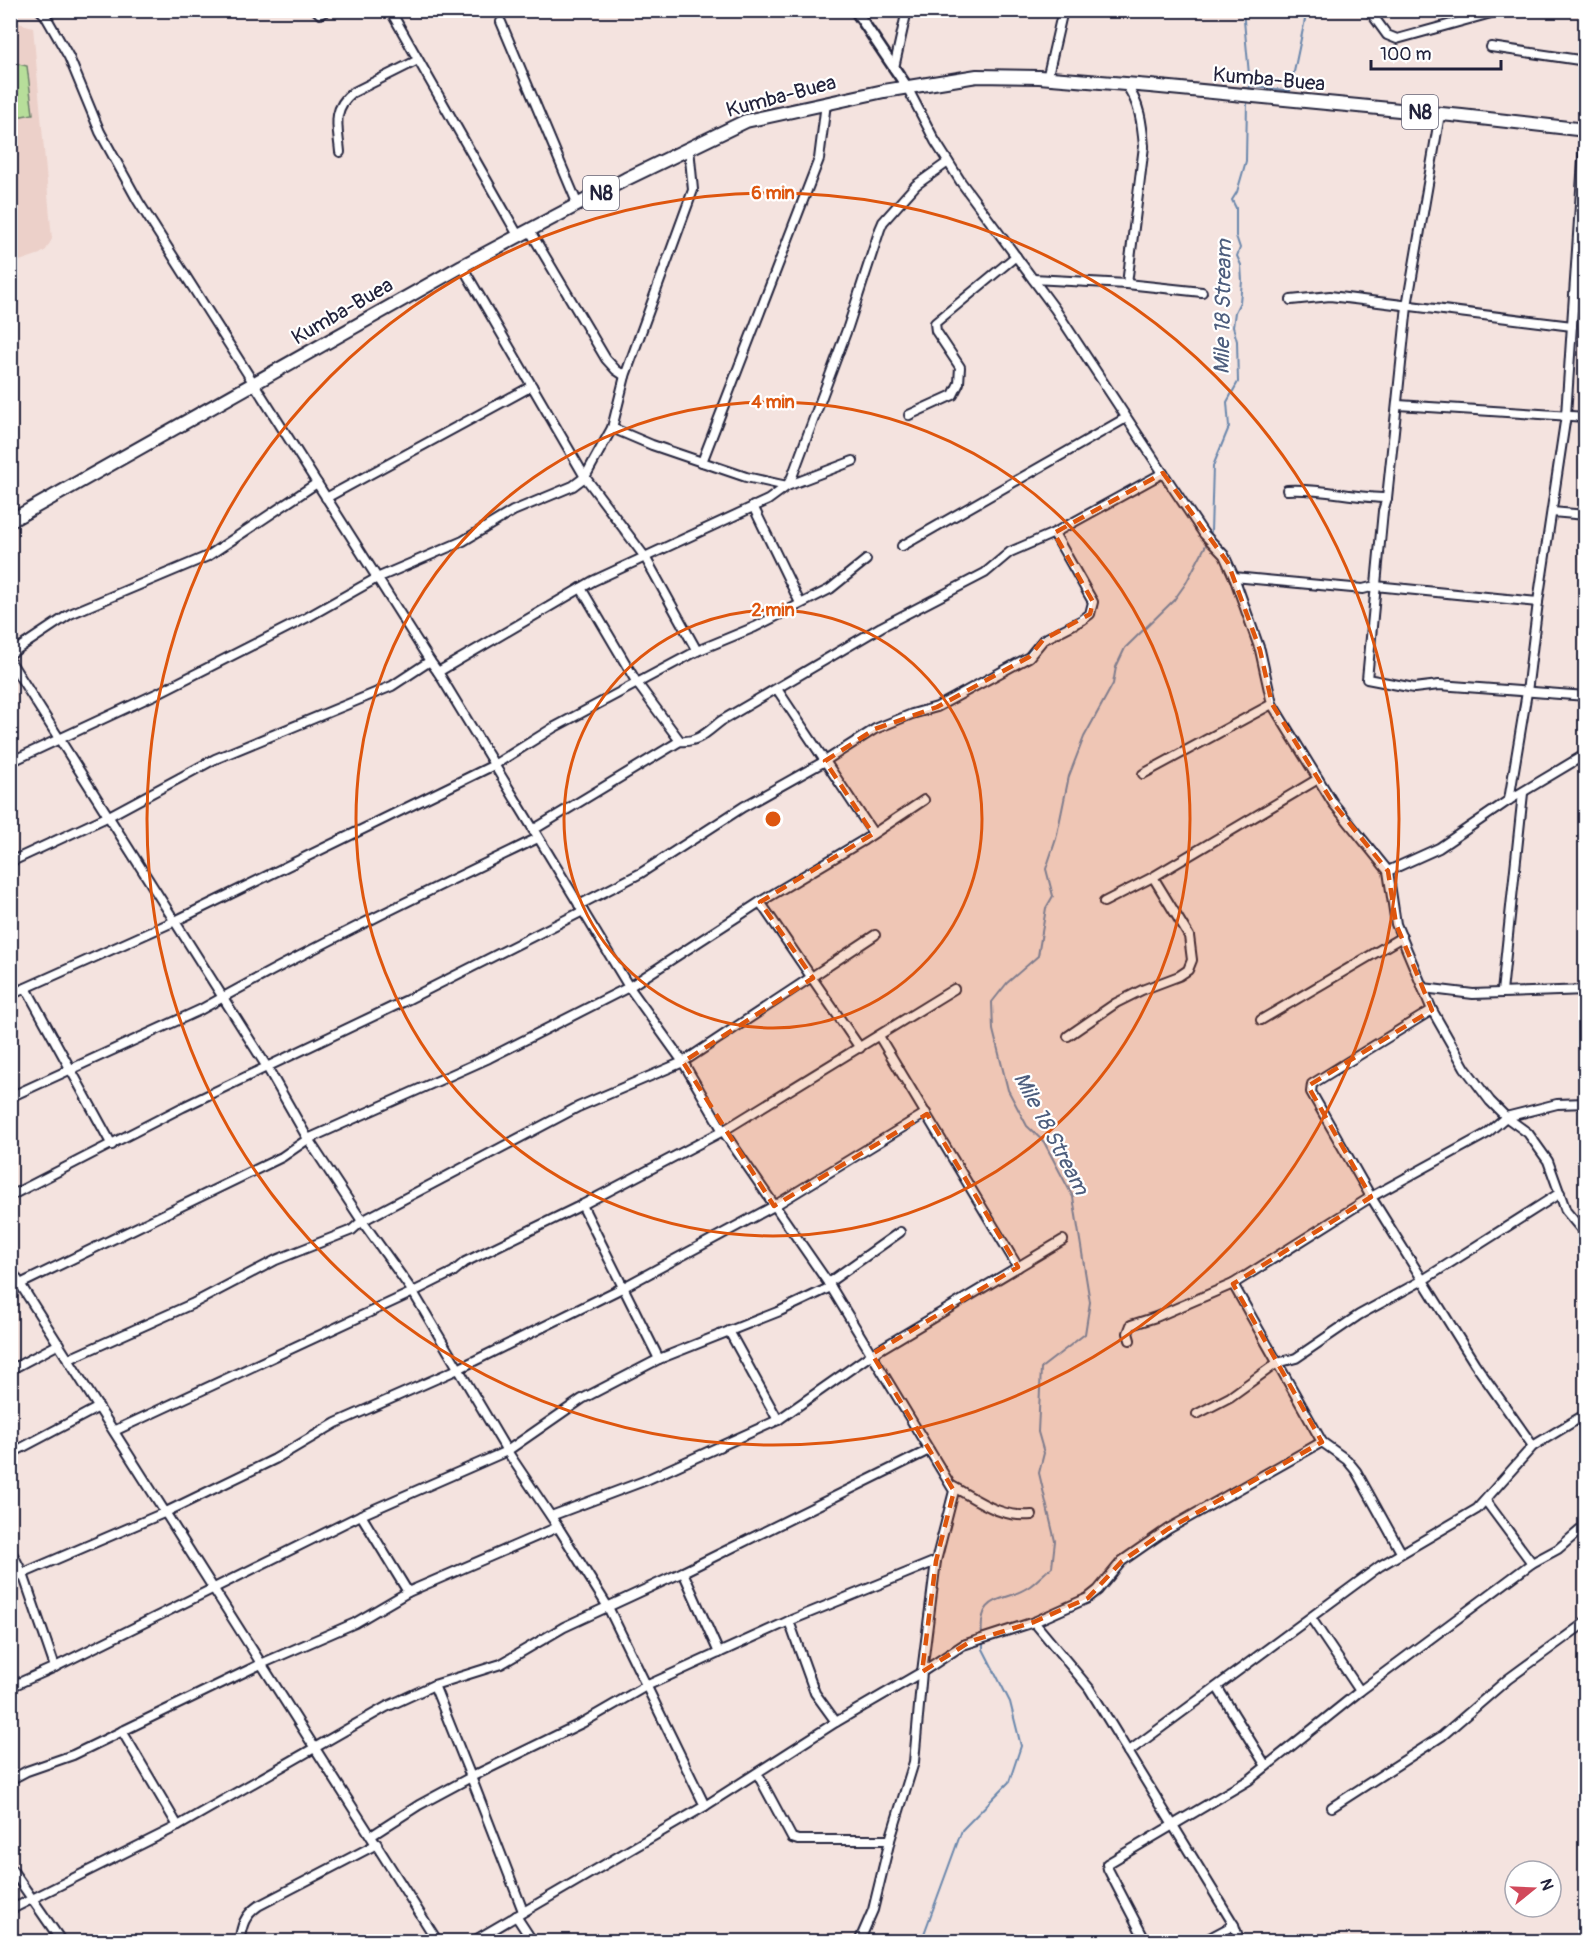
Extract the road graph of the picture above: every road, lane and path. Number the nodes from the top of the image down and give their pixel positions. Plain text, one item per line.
1 (40, 10) edge
2 (316, 10) edge
3 (328, 10) edge
4 (390, 10) edge
5 (855, 10) edge
6 (907, 10) edge
7 (1063, 10) edge
8 (1502, 10) edge
9 (1371, 13) dead end
10 (501, 22) dead end
11 (1491, 47) dead end
12 (418, 60) junction
13 (1586, 61) edge
14 (894, 68) junction
15 (1047, 79) junction
16 (1126, 85) junction
17 (907, 87) junction
18 (826, 103) junction
19 (1440, 114) junction
20 (1585, 130) edge
21 (688, 148) junction
22 (340, 152) dead end
23 (948, 162) junction
24 (578, 205) junction
25 (524, 234) junction
26 (1016, 256) junction
27 (462, 266) junction
28 (1033, 279) junction
29 (1127, 284) junction
30 (1202, 292) dead end
31 (1291, 300) dead end
32 (1407, 306) junction
33 (1572, 326) junction
34 (625, 376) junction
35 (255, 384) junction
36 (532, 386) junction
37 (1398, 405) junction
38 (909, 415) dead end
39 (1566, 415) junction
40 (1586, 417) edge
41 (1126, 418) junction
42 (612, 428) junction
43 (853, 461) dead end
44 (702, 462) junction
45 (1162, 473) junction
46 (585, 477) junction
47 (317, 483) junction
48 (787, 486) junction
49 (1287, 490) dead end
50 (326, 498) junction
51 (1387, 498) junction
52 (753, 506) junction
53 (1552, 512) junction
54 (1586, 515) edge
55 (10, 521) edge
56 (1054, 533) junction
57 (902, 546) dead end
58 (645, 557) junction
59 (866, 560) dead end
60 (1234, 577) junction
61 (377, 578) junction
62 (1375, 586) junction
63 (581, 588) junction
64 (1538, 602) junction
65 (800, 603) junction
66 (697, 651) junction
67 (10, 654) edge
68 (10, 661) edge
69 (430, 661) junction
70 (438, 672) junction
71 (637, 683) junction
72 (777, 689) junction
73 (1527, 692) junction
74 (1586, 696) edge
75 (1272, 704) junction
76 (60, 738) junction
77 (680, 741) junction
78 (1586, 754) edge
79 (825, 761) junction
80 (10, 762) edge
81 (494, 765) junction
82 (1143, 774) dead end
83 (1318, 779) junction
84 (1522, 793) junction
85 (924, 800) dead end
86 (1509, 801) junction
87 (109, 816) junction
88 (533, 830) junction
89 (873, 833) junction
90 (538, 838) junction
91 (10, 862) edge
92 (1388, 871) junction
93 (1153, 877) junction
94 (760, 902) junction
95 (1104, 902) dead end
96 (581, 908) junction
97 (175, 921) junction
98 (875, 935) dead end
99 (1402, 937) junction
100 (813, 978) junction
101 (629, 987) junction
102 (26, 988) junction
103 (1423, 988) junction
104 (954, 989) dead end
105 (1586, 990) edge
106 (1502, 992) junction
107 (10, 995) edge
108 (222, 996) junction
109 (1432, 1010) junction
110 (1261, 1020) dead end
111 (879, 1036) junction
112 (1068, 1036) dead end
113 (860, 1048) junction
114 (683, 1062) junction
115 (267, 1067) junction
116 (71, 1070) junction
117 (10, 1097) edge
118 (1586, 1103) edge
119 (926, 1113) junction
120 (1506, 1117) junction
121 (723, 1131) junction
122 (309, 1139) junction
123 (112, 1145) junction
124 (1560, 1192) junction
125 (10, 1196) edge
126 (1371, 1197) junction
127 (582, 1205) junction
128 (774, 1206) junction
129 (362, 1221) junction
130 (900, 1232) dead end
131 (1586, 1235) edge
132 (1063, 1239) dead end
133 (1018, 1267) junction
134 (10, 1268) edge
135 (1423, 1280) junction
136 (21, 1284) junction
137 (1233, 1284) junction
138 (830, 1285) junction
139 (624, 1287) junction
140 (10, 1289) edge
141 (412, 1292) junction
142 (729, 1331) junction
143 (1130, 1340) dead end
144 (59, 1344) junction
145 (872, 1354) junction
146 (69, 1359) junction
147 (659, 1359) junction
148 (1277, 1363) junction
149 (458, 1369) junction
150 (10, 1370) edge
151 (99, 1407) junction
152 (1197, 1414) dead end
153 (1586, 1414) edge
154 (778, 1420) junction
155 (114, 1431) junction
156 (1322, 1442) junction
157 (1533, 1446) junction
158 (929, 1449) junction
159 (507, 1451) junction
160 (10, 1454) edge
161 (952, 1486) junction
162 (1486, 1501) junction
163 (166, 1512) junction
164 (361, 1515) junction
165 (1032, 1515) dead end
166 (551, 1516) junction
167 (1586, 1525) edge
168 (558, 1527) junction
169 (10, 1549) edge
170 (1401, 1552) junction
171 (936, 1561) junction
172 (1532, 1563) junction
173 (683, 1572) junction
174 (23, 1574) junction
175 (10, 1579) edge
176 (213, 1588) junction
177 (408, 1592) junction
178 (608, 1607) junction
179 (1311, 1618) junction
180 (789, 1622) junction
181 (1035, 1622) junction
182 (1586, 1622) edge
183 (719, 1653) junction
184 (261, 1664) junction
185 (55, 1667) junction
186 (922, 1672) junction
187 (434, 1685) junction
188 (646, 1686) junction
189 (10, 1687) edge
190 (1217, 1687) junction
191 (1360, 1691) junction
192 (836, 1722) junction
193 (123, 1731) junction
194 (315, 1746) junction
195 (1128, 1752) junction
196 (1266, 1766) junction
197 (757, 1773) junction
198 (471, 1777) junction
199 (10, 1780) edge
200 (705, 1806) junction
201 (1332, 1807) dead end
202 (1173, 1825) junction
203 (178, 1826) junction
204 (371, 1836) junction
205 (890, 1840) junction
206 (377, 1844) junction
207 (10, 1867) edge
208 (33, 1900) junction
209 (10, 1910) edge
210 (524, 1911) junction
211 (516, 1916) junction
212 (1234, 1925) junction
213 (62, 1941) edge
214 (239, 1941) edge
215 (438, 1941) edge
216 (472, 1941) edge
217 (533, 1941) edge
218 (859, 1941) edge
219 (1146, 1941) edge
220 (1202, 1941) edge
221 (1240, 1941) edge

1 - 35 street
2 - 3 street
4 - 12 street
5 - 14 street
6 - 14 street
7 - 15 street
8 - 9 street
10 - 24 street
11 - 13 street
12 - 22 street
12 - 25 street
14 - 17 street
15 - 16 highway, Kumba-Buea / N8
15 - 17 highway, Kumba-Buea / N8
16 - 19 highway, Kumba-Buea / N8
16 - 29 street
17 - 18 highway, Kumba-Buea / N8
17 - 23 street
18 - 21 highway, Kumba-Buea / N8
18 - 44 street
19 - 20 highway, Kumba-Buea / N8
19 - 32 street
20 - 33 street
21 - 24 highway, Kumba-Buea / N8
21 - 34 street
23 - 26 street
23 - 48 street
24 - 25 highway, Kumba-Buea / N8
25 - 27 highway, Kumba-Buea / N8
25 - 34 street
26 - 28 street
26 - 38 street
27 - 35 highway, Kumba-Buea / N8
27 - 36 street
28 - 29 street
28 - 41 street
29 - 30 street
31 - 32 street
32 - 33 street
32 - 37 street
33 - 39 street
34 - 42 street
35 - 47 street
35 - 55 highway, Kumba-Buea / N8
36 - 46 street
36 - 50 street
37 - 39 street
37 - 51 street
39 - 40 street
39 - 53 street
41 - 45 street
41 - 57 street
42 - 44 street
42 - 46 street
43 - 48 street
44 - 48 street
45 - 56 street
45 - 60 street
46 - 58 street
46 - 61 street
47 - 50 street
47 - 67 street
48 - 52 street
49 - 51 street
50 - 61 street
51 - 62 street
52 - 58 street
52 - 65 street
53 - 54 street
53 - 64 street
56 - 72 street
56 - 79 street
58 - 63 street
58 - 66 street
59 - 65 street
60 - 62 street
60 - 75 street
61 - 69 street
61 - 76 street
62 - 64 street
62 - 73 street
63 - 70 street
63 - 71 street
64 - 73 street
65 - 66 street
66 - 71 street
68 - 76 street
69 - 70 street
69 - 87 street
70 - 81 street
71 - 77 street
71 - 81 street
72 - 77 street
72 - 79 street
73 - 74 street
73 - 86 street
75 - 82 street
75 - 83 street
76 - 80 street
76 - 87 street
77 - 88 street
78 - 84 street
79 - 89 street
79 - 96 street
81 - 88 street
81 - 97 street
83 - 92 street
83 - 93 street
84 - 86 street
84 - 106 street
85 - 89 street
86 - 92 street
87 - 91 street
87 - 97 street
88 - 90 street
89 - 94 street
90 - 96 street
90 - 108 street
92 - 99 street
93 - 95 street
93 - 112 street
94 - 100 street
94 - 101 street
96 - 101 street
96 - 115 street
97 - 102 street
97 - 108 street
98 - 100 street
99 - 103 street
99 - 110 street
100 - 113 street
100 - 114 street
101 - 114 street
101 - 122 street
102 - 107 street
102 - 116 street
103 - 106 street
103 - 109 street
104 - 111 street
105 - 106 street
108 - 115 street
108 - 116 street
109 - 120 street
109 - 126 street
111 - 113 street
111 - 119 street
113 - 121 street
114 - 121 street
114 - 129 street
115 - 122 street
115 - 123 street
116 - 117 street
116 - 123 street
118 - 120 street
119 - 128 street
119 - 133 street
120 - 124 street
120 - 126 street
121 - 127 street
121 - 128 street
122 - 129 street
122 - 136 street
123 - 125 street
124 - 131 street
124 - 135 street
126 - 135 street
126 - 137 street
127 - 139 street
127 - 141 street
128 - 138 street
128 - 139 street
129 - 141 street
129 - 146 street
130 - 138 street
132 - 133 street
133 - 145 street
134 - 136 street
135 - 148 street
135 - 157 street
136 - 140 street
136 - 144 street
137 - 143 street
137 - 148 street
138 - 142 street
138 - 145 street
139 - 147 street
139 - 149 street
141 - 149 street
141 - 155 street
142 - 147 street
142 - 154 street
144 - 146 street
144 - 150 street
145 - 154 street
145 - 158 street
146 - 151 street
147 - 159 street
148 - 152 street
148 - 156 street
149 - 159 street
149 - 163 street
151 - 155 street
151 - 160 street
153 - 157 street
154 - 166 street
155 - 163 street
156 - 170 street
156 - 181 street
157 - 162 street
158 - 161 street
158 - 173 street
159 - 164 street
159 - 166 street
161 - 165 street
161 - 171 street
162 - 170 street
162 - 172 street
163 - 174 street
163 - 176 street
164 - 176 street
164 - 177 street
166 - 168 street
167 - 172 street
168 - 177 street
168 - 178 street
169 - 174 street
170 - 179 street
171 - 180 street
171 - 186 street
172 - 191 street
173 - 178 street
173 - 183 street
174 - 175 street
174 - 185 street
176 - 184 street
176 - 185 street
177 - 184 street
178 - 187 street
178 - 188 street
179 - 190 street
179 - 191 street
180 - 183 street
180 - 192 street
181 - 186 street
181 - 195 street
182 - 201 street
183 - 188 street
184 - 193 street
184 - 194 street
185 - 189 street
186 - 192 street
186 - 205 street
187 - 194 street
187 - 198 street
188 - 198 street
188 - 200 street
190 - 195 street
190 - 196 street
191 - 196 street
192 - 197 street
193 - 199 street
193 - 203 street
194 - 203 street
194 - 204 street
195 - 202 street
196 - 202 street
197 - 200 street
197 - 205 street
198 - 204 street
198 - 210 street
200 - 210 street
202 - 212 street
202 - 219 street
203 - 208 street
204 - 206 street
205 - 218 street
206 - 214 street
206 - 215 street
207 - 208 street
208 - 209 street
208 - 213 street
210 - 211 street
211 - 216 street
211 - 217 street
212 - 220 street
212 - 221 street

